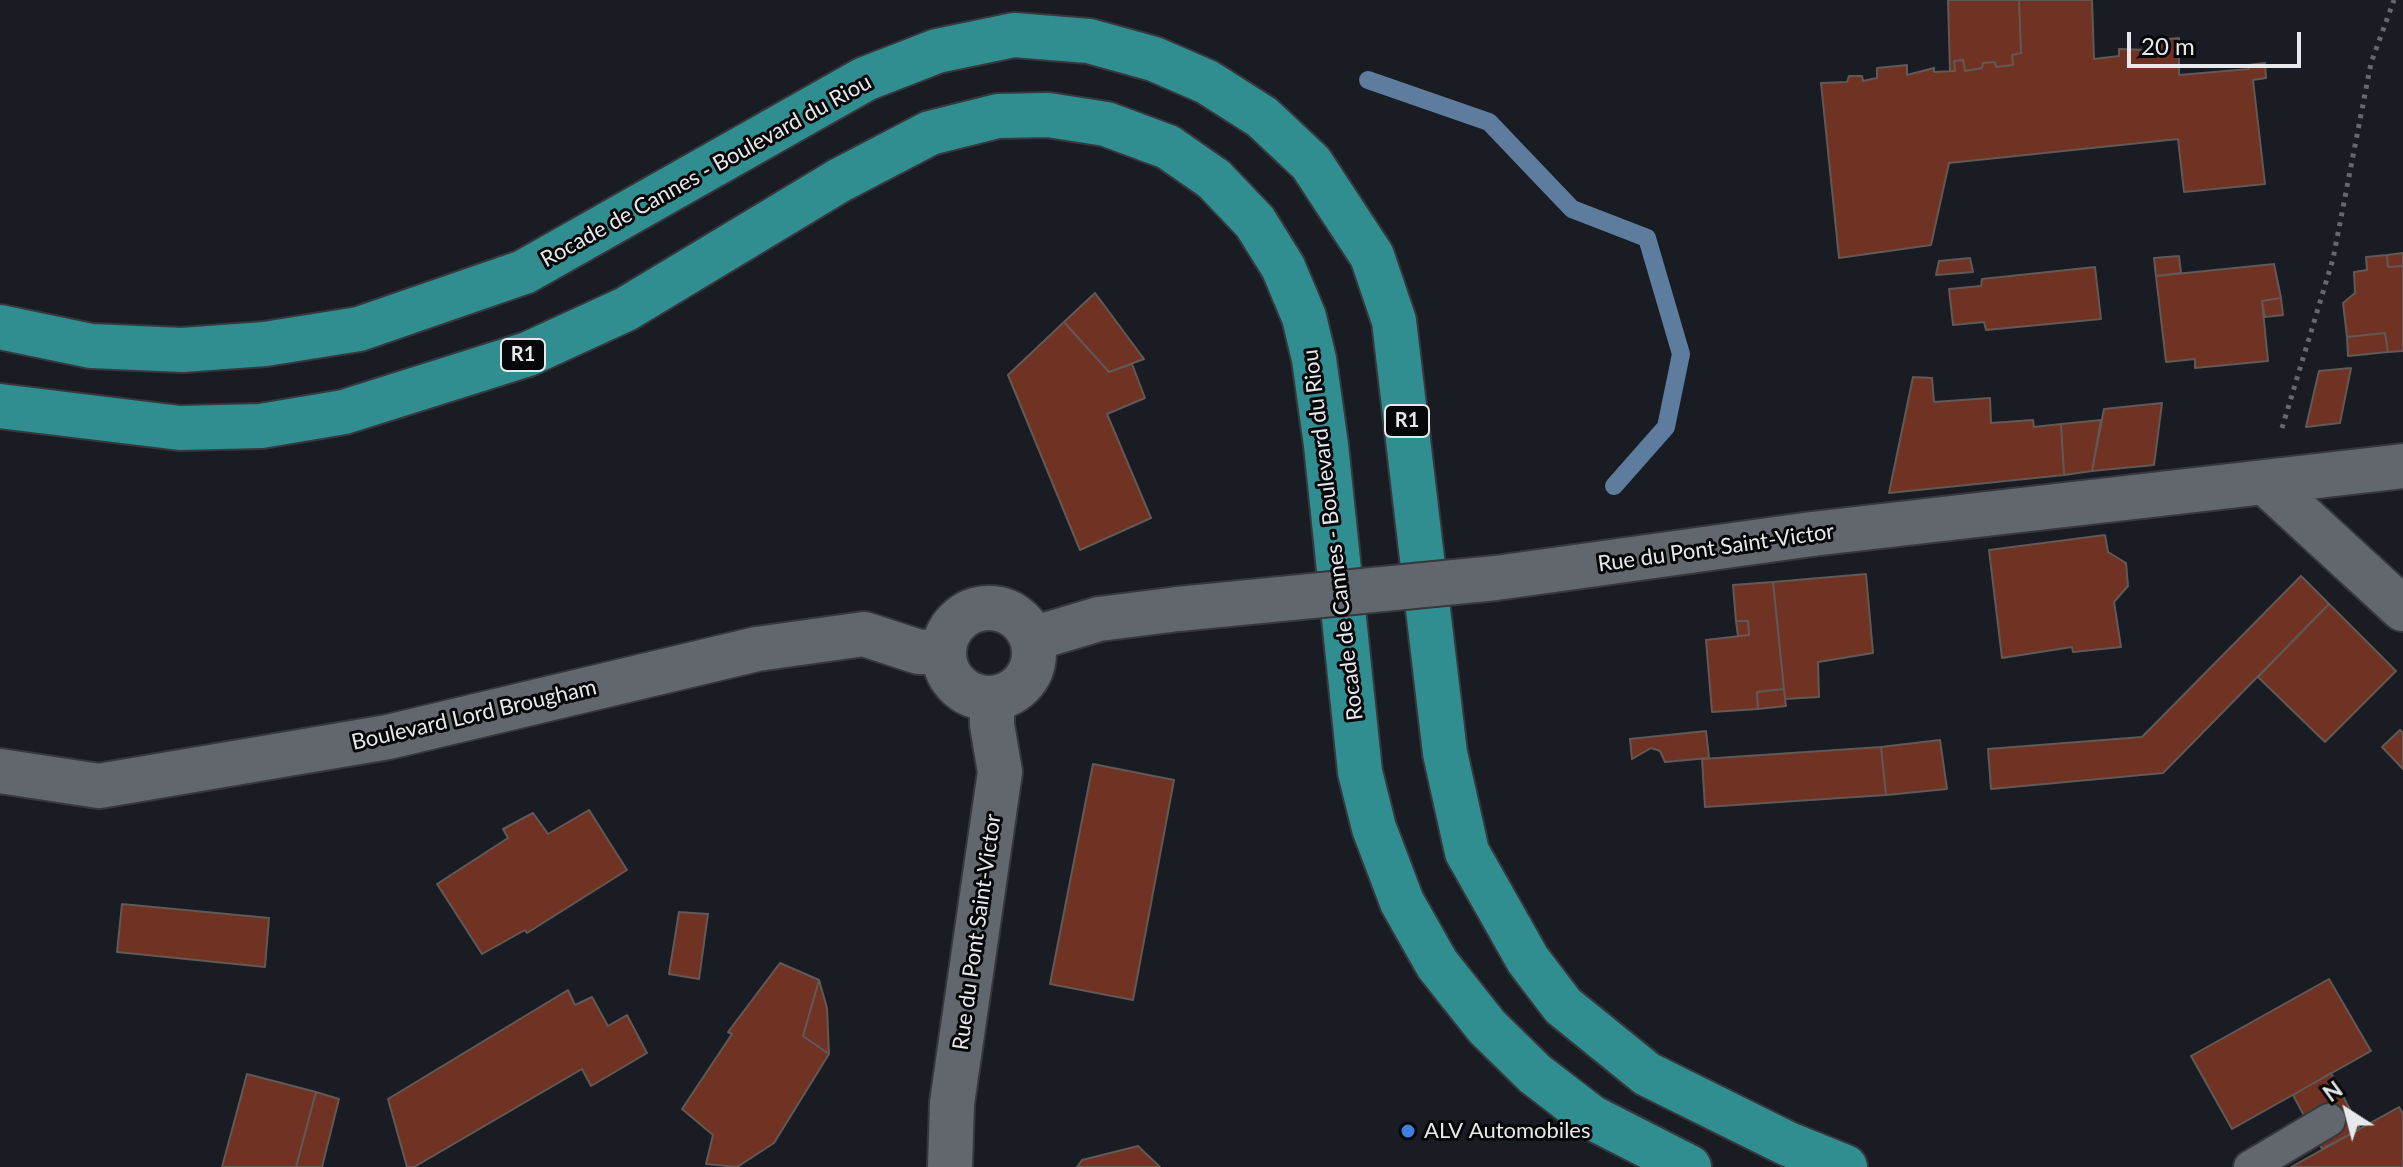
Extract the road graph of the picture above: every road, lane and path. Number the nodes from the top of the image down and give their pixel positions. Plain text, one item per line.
1 (2394, 0) edge
2 (0, 327) edge
3 (0, 406) edge
4 (2403, 466) edge
5 (2266, 483) junction
6 (2403, 609) edge
7 (1032, 639) junction
8 (943, 651) junction
9 (992, 698) junction
10 (0, 771) edge
11 (2329, 1120) dead end
12 (950, 1167) edge
13 (1689, 1167) edge
14 (1845, 1167) edge
15 (2250, 1167) edge

1 - 5 path
2 - 14 highway, Rocade de Cannes - Boulevard du Riou / R1
3 - 13 highway, Rocade de Cannes - Boulevard du Riou / R1
4 - 5 street, Rue du Pont Saint-Victor
5 - 6 street
5 - 7 street, Rue du Pont Saint-Victor, bridge
7 - 8 street
7 - 9 street
8 - 9 street
8 - 10 street, Boulevard Lord Brougham
9 - 12 street, Rue du Pont Saint-Victor
11 - 15 lane

